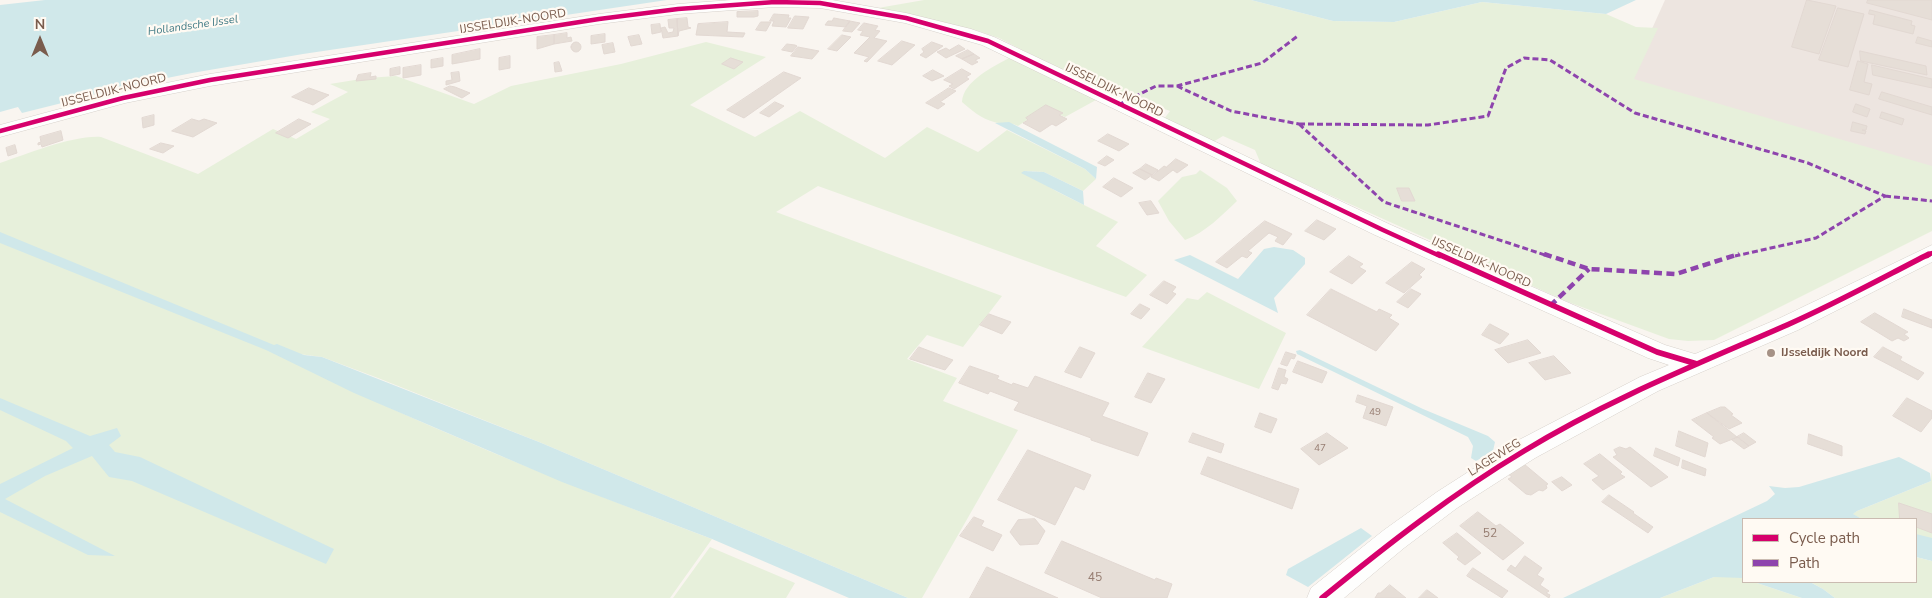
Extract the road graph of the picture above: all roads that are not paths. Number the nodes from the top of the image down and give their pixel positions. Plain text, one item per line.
1 (0, 124) edge
2 (25, 124) junction
3 (0, 131) edge
4 (1932, 253) edge
5 (1697, 364) junction
6 (1322, 598) edge

1 - 2 street, IJSSELDIJK-NOORD
2 - 3 street, IJSSELDIJK-NOORD
2 - 5 street, IJSSELDIJK-NOORD
4 - 5 street
5 - 6 street, LAGEWEG

